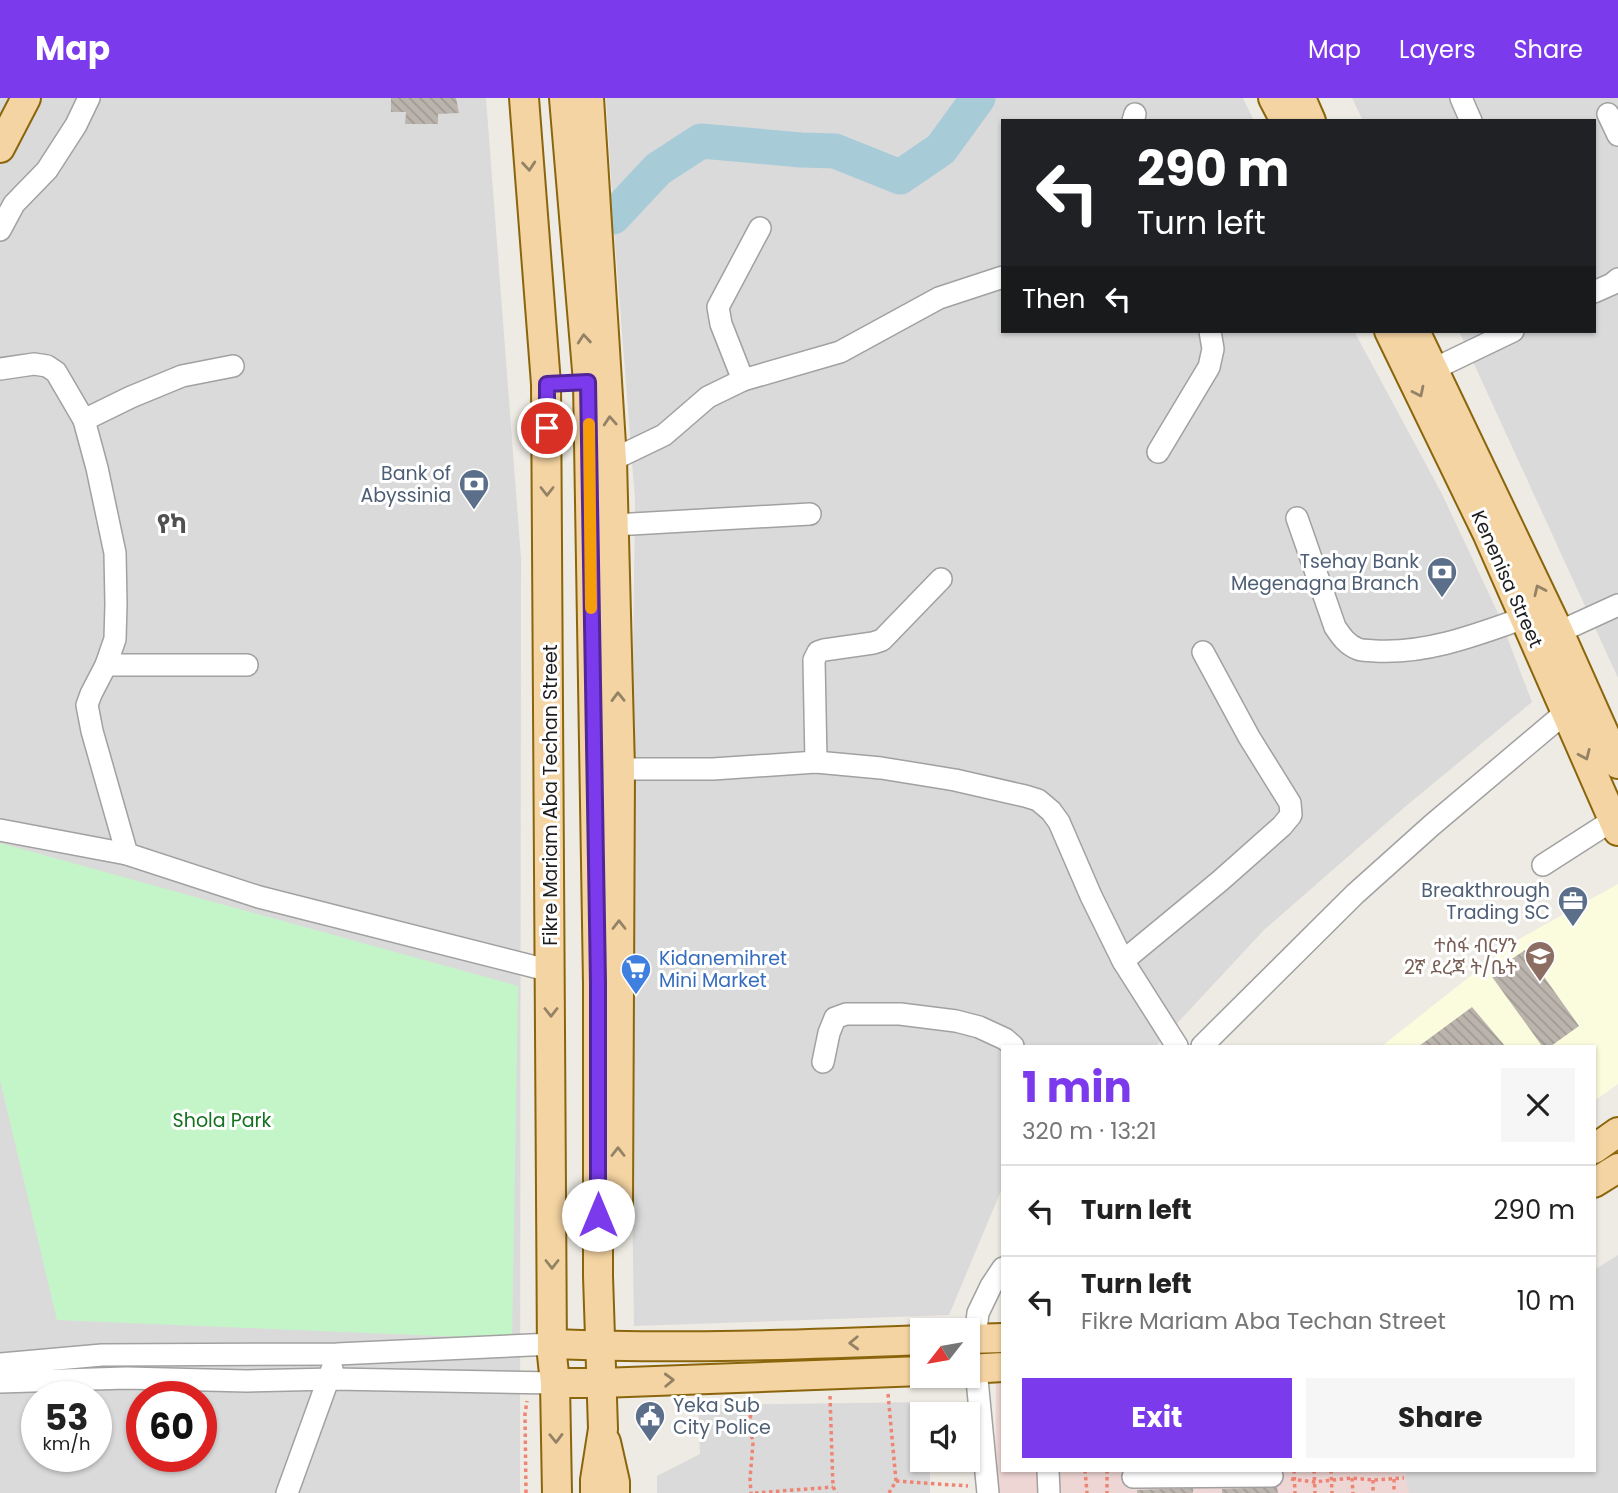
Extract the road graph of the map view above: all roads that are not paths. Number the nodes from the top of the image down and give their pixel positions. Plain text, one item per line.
1 (26, 98) edge
2 (89, 98) edge
3 (524, 98) edge
4 (564, 98) edge
5 (589, 98) edge
6 (1273, 98) edge
7 (1301, 98) edge
8 (1461, 98) edge
9 (1608, 114) dead end
10 (1284, 119) edge
11 (1310, 119) edge
12 (1470, 119) edge
13 (1618, 135) edge
14 (0, 148) edge
15 (760, 228) dead end
16 (0, 230) edge
17 (1001, 278) edge
18 (1618, 279) edge
19 (1596, 291) edge
20 (1210, 333) edge
21 (1390, 333) edge
22 (1416, 333) edge
23 (1509, 333) edge
24 (233, 366) dead end
25 (0, 369) edge
26 (1434, 369) junction
27 (743, 380) junction
28 (588, 382) junction
29 (547, 384) junction
30 (84, 419) junction
31 (1158, 452) dead end
32 (612, 460) junction
33 (810, 514) dead end
34 (1297, 518) dead end
35 (614, 525) junction
36 (1498, 530) junction
37 (941, 579) dead end
38 (1618, 606) edge
39 (1524, 618) junction
40 (1559, 632) junction
41 (1203, 652) dead end
42 (247, 664) dead end
43 (106, 665) junction
44 (1578, 707) junction
45 (816, 762) junction
46 (1618, 763) edge
47 (620, 769) junction
48 (1616, 825) edge
49 (0, 830) edge
50 (127, 854) junction
51 (1543, 865) dead end
52 (1123, 961) junction
53 (551, 971) junction
54 (1012, 1045) edge
55 (1176, 1045) edge
56 (1203, 1045) edge
57 (823, 1062) dead end
58 (1618, 1132) edge
59 (1596, 1148) edge
60 (1618, 1168) edge
61 (1596, 1182) edge
62 (599, 1240) junction
63 (1001, 1271) edge
64 (977, 1318) edge
65 (1001, 1338) edge
66 (980, 1339) edge
67 (910, 1340) edge
68 (553, 1344) junction
69 (600, 1346) junction
70 (337, 1354) junction
71 (0, 1364) edge
72 (982, 1368) edge
73 (910, 1371) edge
74 (328, 1379) junction
75 (0, 1382) edge
76 (555, 1383) junction
77 (601, 1383) junction
78 (603, 1429) junction
79 (1048, 1472) edge
80 (1272, 1476) road end
81 (1133, 1480) edge
82 (1201, 1485) edge
83 (988, 1490) edge
84 (287, 1493) edge
85 (557, 1493) edge
86 (595, 1493) edge
87 (615, 1493) edge
88 (1049, 1493) edge

1 - 14 main road
2 - 16 street
3 -> 29 main road, Fikre Mariam Aba Techan Street
28 -> 4 main road
32 -> 5 main road
6 - 10 main road
7 - 11 main road
8 - 12 street
9 - 13 street
15 - 27 street
17 - 27 street
18 - 19 street
20 - 31 street
21 -> 36 main road, Kenenisa Street
22 - 26 main road, Kenenisa Street
23 - 26 street
24 - 30 street
25 - 30 street
26 - 36 main road, Kenenisa Street
27 - 32 street
28 - 29 main road
28 - 62 main road
29 -> 53 main road, Fikre Mariam Aba Techan Street
30 - 43 street
32 - 35 main road
33 - 35 street
34 - 39 street
47 -> 35 main road
36 - 39 main road, Kenenisa Street
40 -> 36 main road, Kenenisa Street
37 - 45 street
38 - 40 street
39 - 44 main road, Kenenisa Street
40 - 44 main road, Kenenisa Street
41 - 52 street
42 - 43 street
43 - 50 street
44 - 46 main road, Kenenisa Street
44 -> 48 main road, Kenenisa Street
44 - 56 street
45 - 47 street
45 - 52 street
62 -> 47 main road
48 - 51 street
49 - 50 street
50 - 53 street
52 - 55 street
53 -> 68 main road, Fikre Mariam Aba Techan Street
54 - 57 street
58 - 59 main road
60 - 61 main road
62 - 69 main road
63 - 64 street
65 - 66 main road
67 -> 69 main road
68 - 69 main road
68 - 70 street
68 - 76 main road, Fikre Mariam Aba Techan Street
69 - 77 main road
70 - 71 street
70 - 74 street
72 - 83 street
77 -> 73 main road
74 - 75 street
74 - 76 street
74 - 84 street
76 - 77 main road
76 -> 85 main road, Fikre Mariam Aba Techan Street
77 - 78 main road
78 - 86 main road
78 - 87 main road
79 - 88 street
80 - 82 street
81 - 82 street

